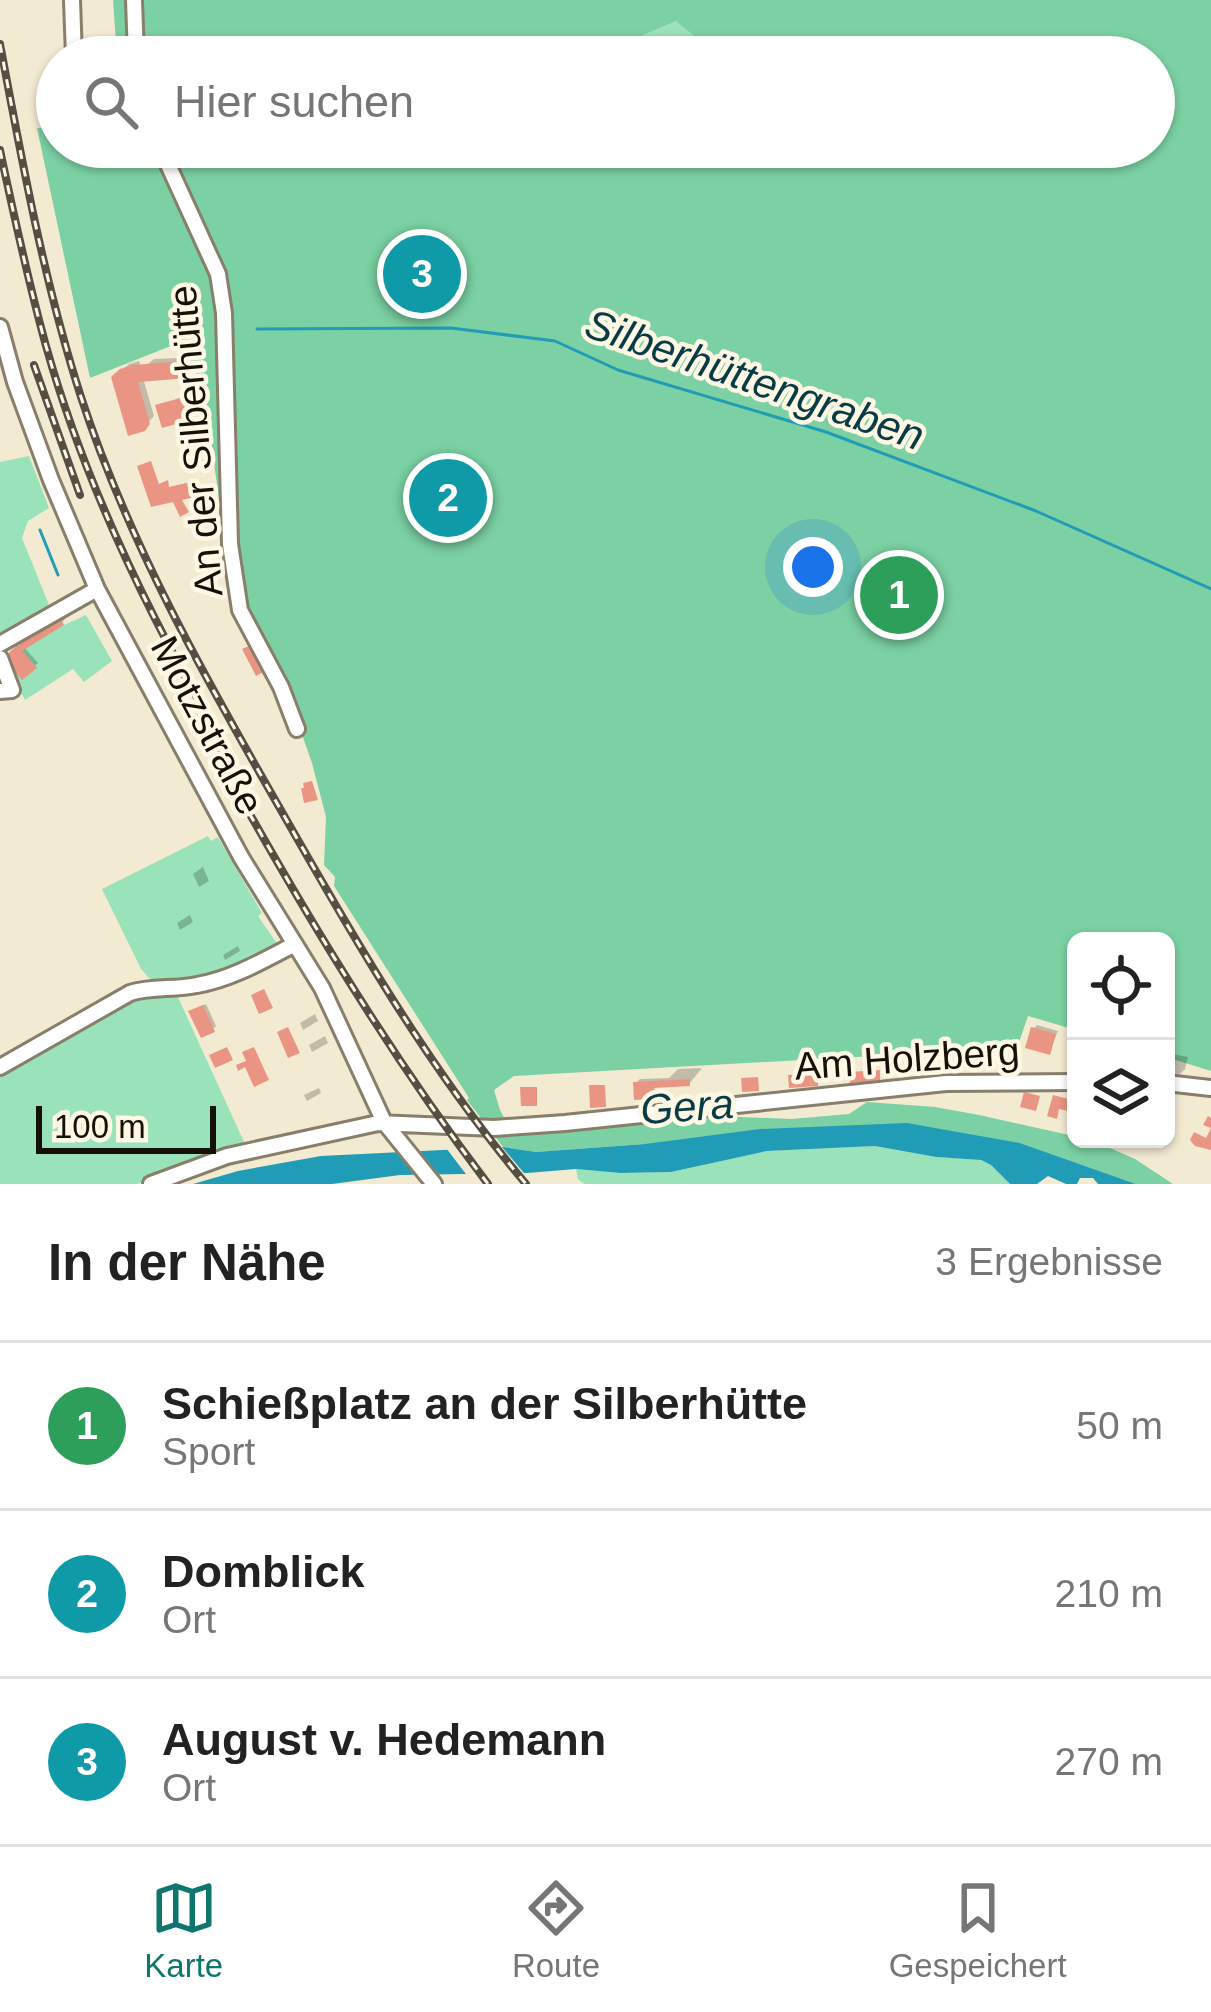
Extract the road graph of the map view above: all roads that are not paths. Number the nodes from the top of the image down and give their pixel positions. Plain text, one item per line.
1 (72, 0) edge
2 (134, 0) edge
3 (73, 36) edge
4 (135, 36) edge
5 (170, 168) edge
6 (0, 327) edge
7 (15, 382) junction
8 (0, 391) edge
9 (97, 589) junction
10 (0, 644) edge
11 (0, 658) edge
12 (6, 691) edge
13 (297, 729) dead end
14 (295, 944) junction
15 (0, 1067) edge
16 (1067, 1082) edge
17 (1175, 1084) edge
18 (1211, 1088) edge
19 (384, 1122) junction
20 (151, 1184) edge
21 (434, 1184) edge

1 - 3 street
2 - 4 street
5 - 13 street, An der Silberhütte
6 - 7 street, Motzstraße
7 - 8 street
7 - 9 street, Motzstraße
9 - 10 street
9 - 14 street, Motzstraße
11 - 12 street
14 - 15 street
14 - 19 street, Motzstraße
16 - 19 street, Am Holzberg
17 - 18 street
19 - 20 street, Am Holzberg
19 - 21 street, Motzstraße

